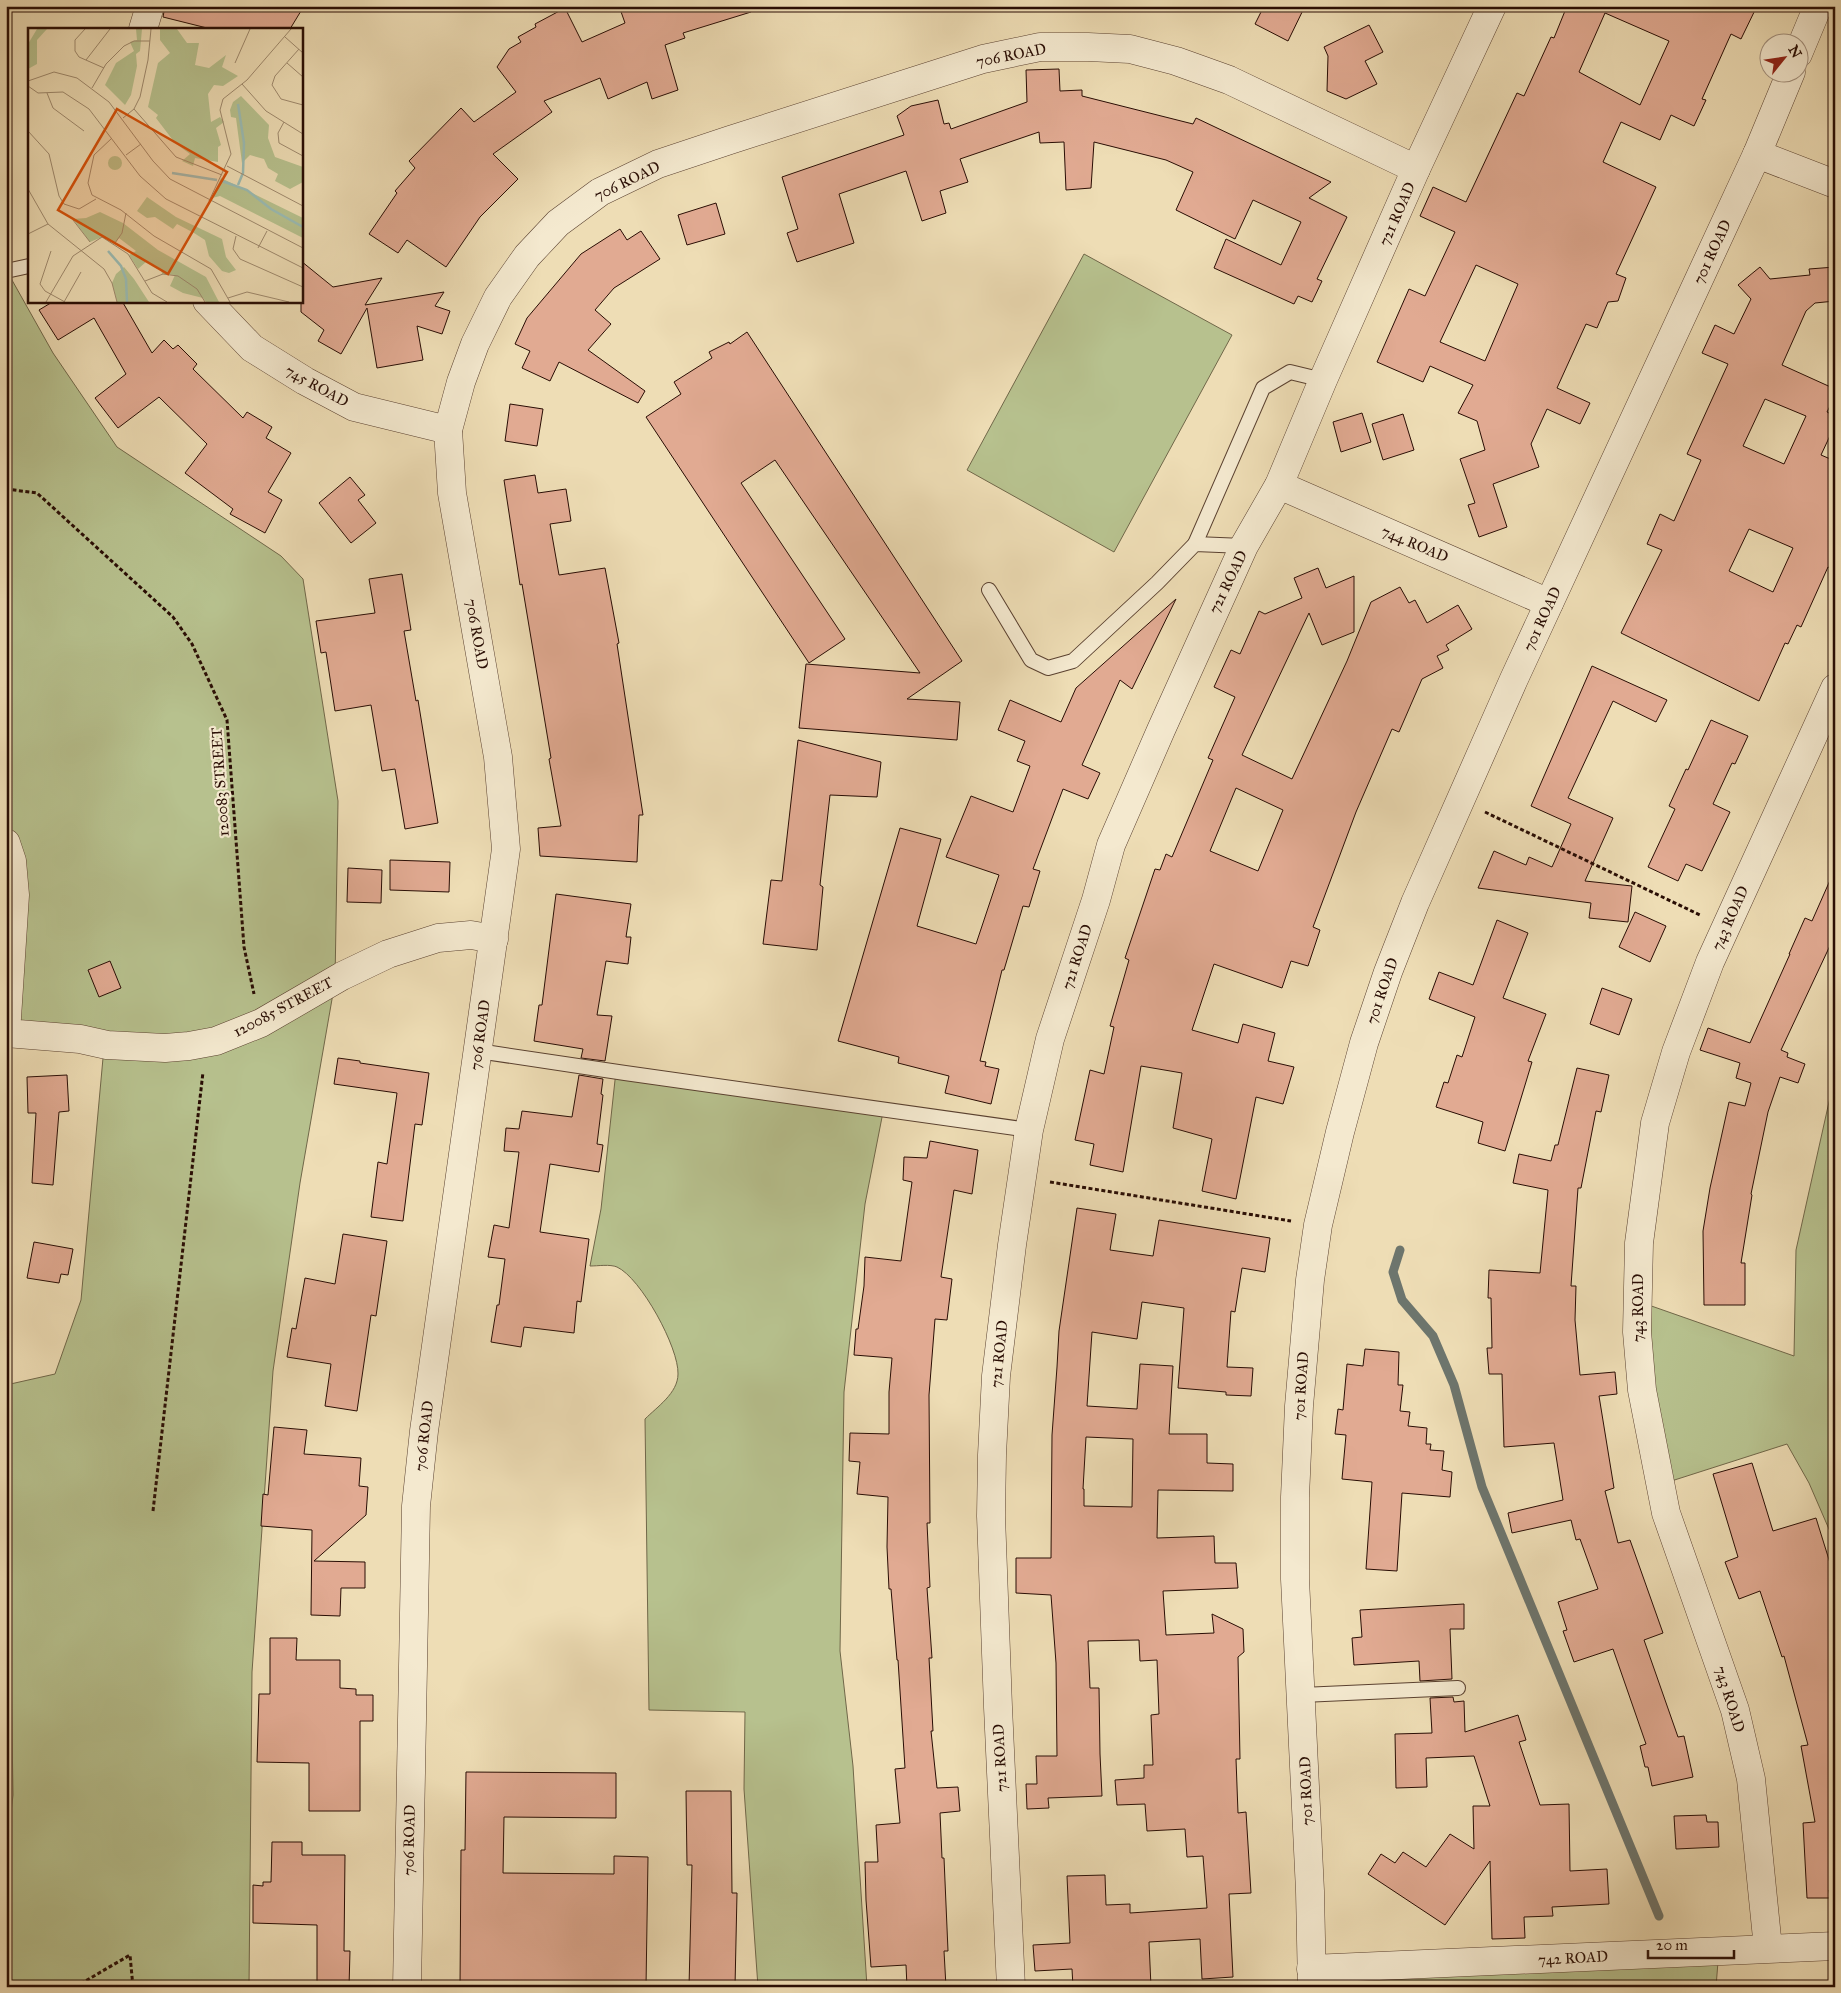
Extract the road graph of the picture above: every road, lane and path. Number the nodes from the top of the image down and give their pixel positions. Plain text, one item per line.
1 (150, 6) edge
2 (1492, 6) edge
3 (1818, 6) edge
4 (143, 28) edge
5 (1807, 32) edge
6 (1787, 82) edge
7 (1757, 154) junction
8 (1416, 169) junction
9 (1835, 184) edge
10 (28, 266) edge
11 (6, 270) edge
12 (209, 302) edge
13 (1323, 380) junction
14 (448, 430) junction
15 (1279, 485) junction
16 (6, 489) edge
17 (1195, 544) junction
18 (1244, 546) junction
19 (989, 590) dead end
20 (1549, 603) junction
21 (1835, 688) edge
22 (1460, 800) junction
23 (6, 843) edge
24 (1701, 916) dead end
25 (494, 939) junction
26 (261, 1023) junction
27 (6, 1033) edge
28 (207, 1043) junction
29 (478, 1051) junction
30 (1029, 1130) junction
31 (1022, 1177) junction
32 (1318, 1225) junction
33 (153, 1511) dead end
34 (1458, 1688) dead end
35 (1302, 1696) junction
36 (1835, 1946) edge
37 (1768, 1948) junction
38 (1312, 1978) edge
39 (75, 1987) edge
40 (133, 1987) edge
41 (407, 1987) edge
42 (1011, 1987) edge

1 - 4 street
2 - 8 street, 721 ROAD
3 - 5 street
6 - 7 street, 701 ROAD
7 - 9 street
7 - 20 street, 701 ROAD
8 - 13 street, 721 ROAD
8 - 14 street, 706 ROAD
10 - 11 lane
12 - 14 street, 745 ROAD
13 - 15 street, 721 ROAD
13 - 17 lane
14 - 25 street, 706 ROAD
15 - 18 street, 721 ROAD
15 - 20 street, 744 ROAD
16 - 26 path, 120083 STREET
17 - 18 lane
17 - 19 lane
18 - 30 street, 721 ROAD
20 - 22 street, 701 ROAD
21 - 37 street, 743 ROAD
22 - 24 path
22 - 32 street, 701 ROAD
23 - 27 street
25 - 26 street, 120085 STREET
25 - 29 street, 706 ROAD
26 - 28 street, 120085 STREET
27 - 28 street, 120085 STREET
28 - 33 path
29 - 30 lane
29 - 41 street, 706 ROAD
30 - 31 street, 721 ROAD
31 - 32 path
31 - 42 street, 721 ROAD
32 - 35 street, 701 ROAD
34 - 35 lane
35 - 38 street, 701 ROAD
36 - 37 street, 742 ROAD
37 - 38 street, 742 ROAD
39 - 40 path

